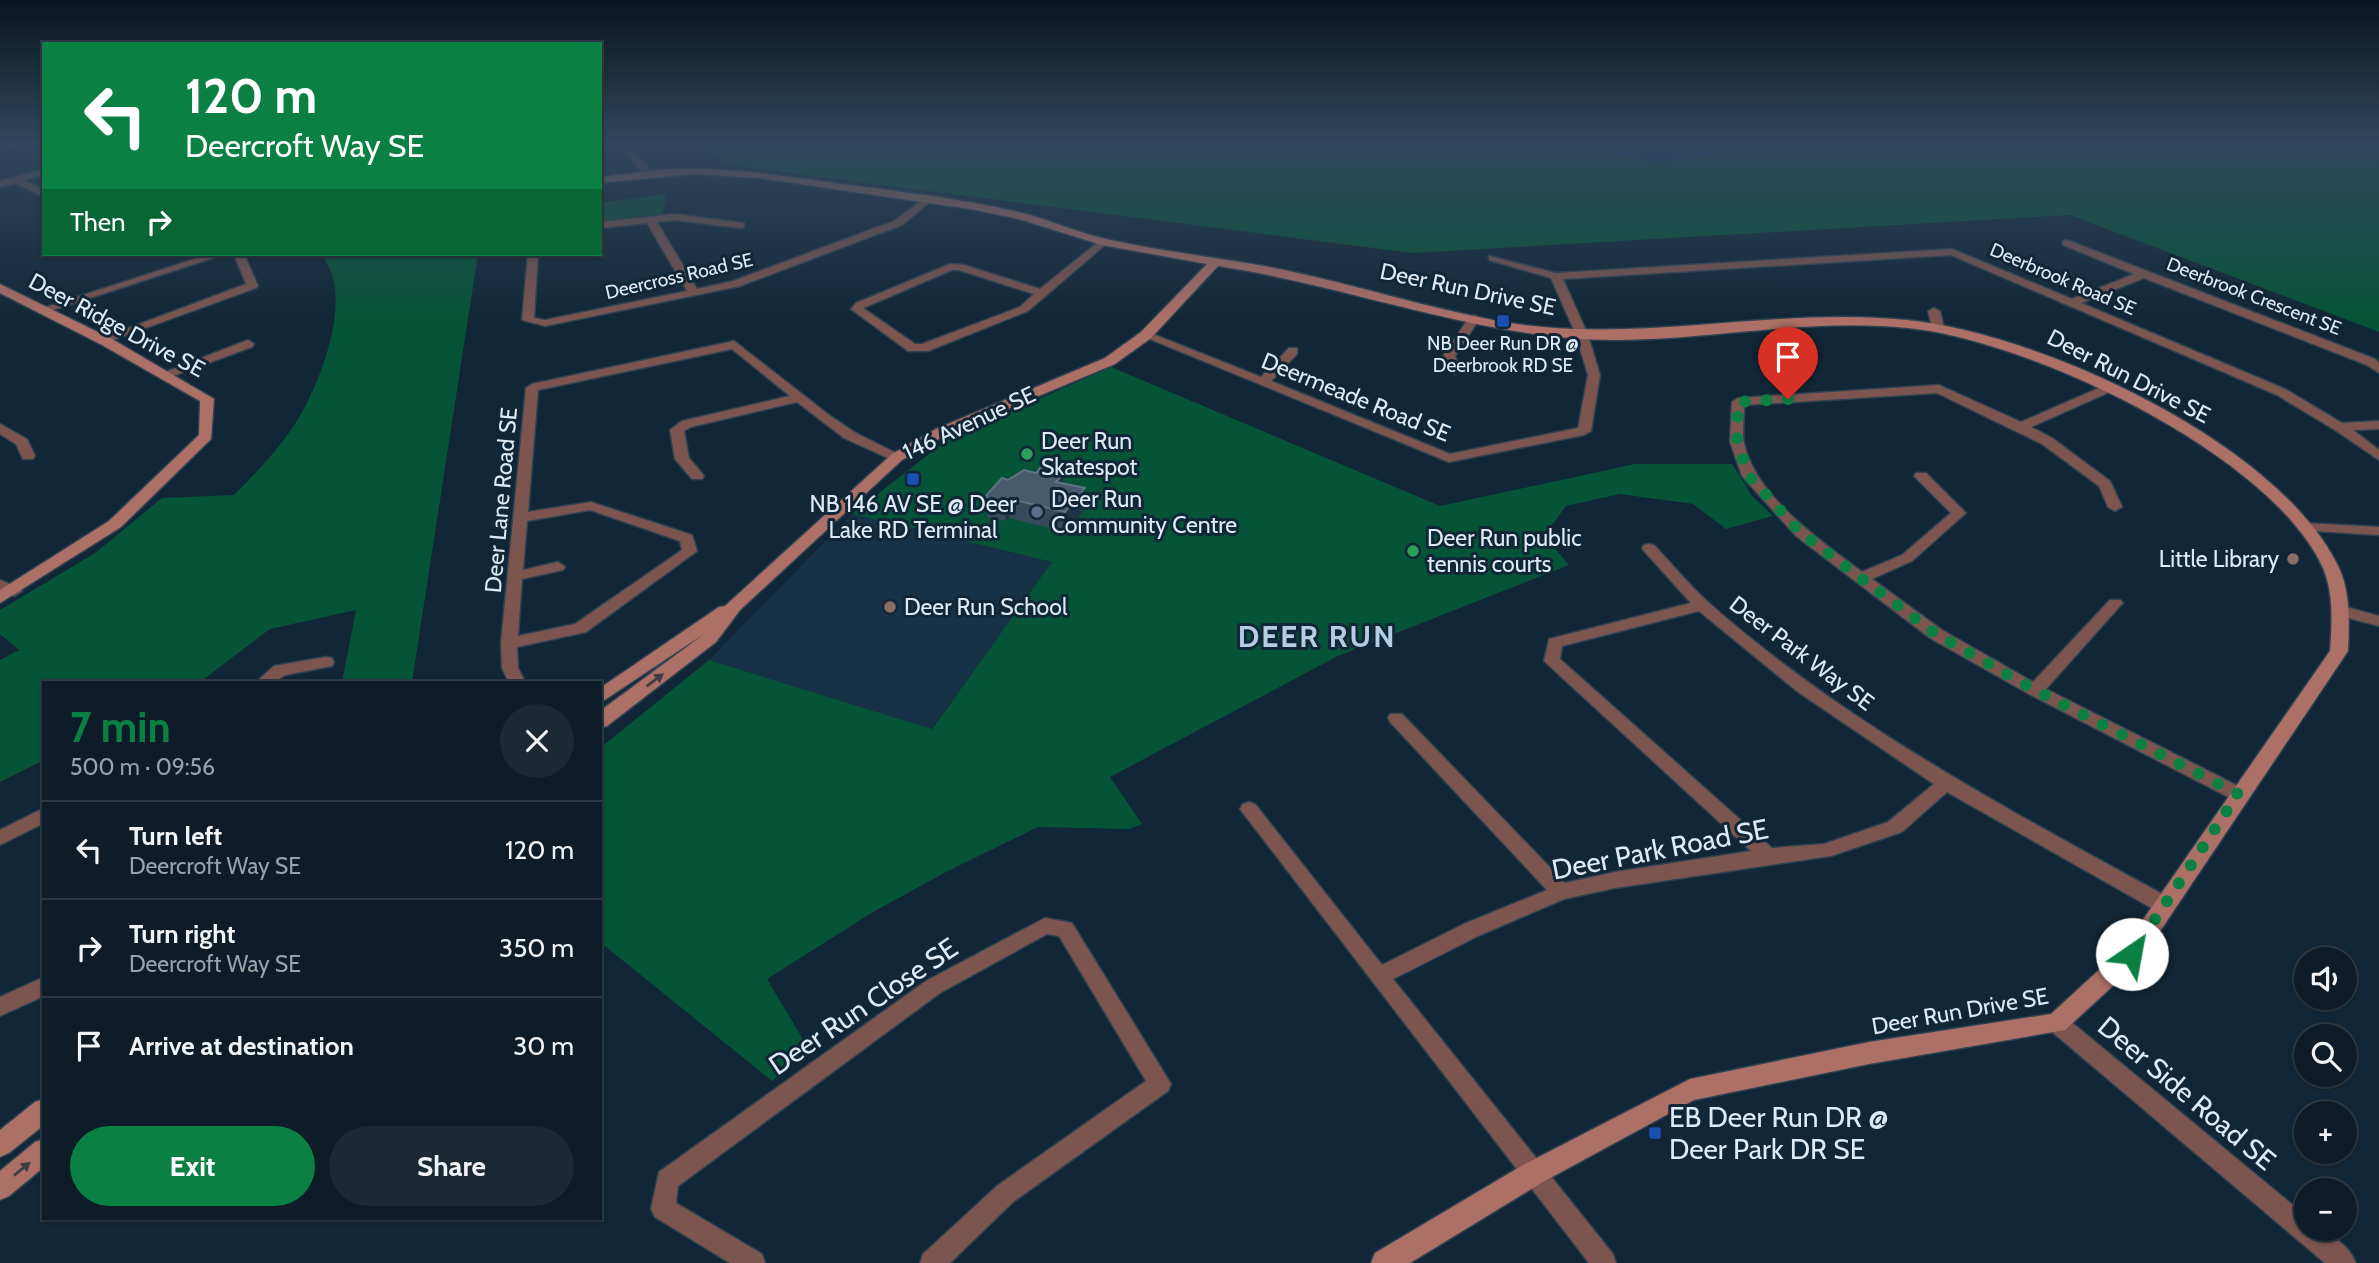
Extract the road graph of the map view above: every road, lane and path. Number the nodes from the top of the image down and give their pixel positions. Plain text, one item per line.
1 (924, 202) edge
2 (949, 202) edge
3 (650, 219) junction
4 (602, 225) edge
5 (740, 225) dead end
6 (1102, 242) junction
7 (2067, 243) dead end
8 (214, 256) edge
9 (240, 256) edge
10 (533, 256) edge
11 (1493, 258) dead end
12 (1216, 261) junction
13 (2144, 274) junction
14 (1556, 276) junction
15 (0, 288) edge
16 (694, 293) junction
17 (1044, 294) junction
18 (2074, 302) junction
19 (43, 310) junction
20 (1474, 318) junction
21 (1146, 335) junction
22 (1582, 335) junction
23 (103, 340) junction
24 (248, 344) dead end
25 (1293, 351) dead end
26 (2379, 369) edge
27 (1455, 370) dead end
28 (166, 374) junction
29 (1263, 383) junction
30 (2108, 388) junction
31 (799, 398) junction
32 (2379, 425) edge
33 (2021, 427) junction
34 (2340, 427) junction
35 (3, 433) edge
36 (28, 456) dead end
37 (2379, 456) edge
38 (897, 457) junction
39 (1921, 475) dead end
40 (697, 476) dead end
41 (2115, 507) dead end
42 (519, 519) junction
43 (2304, 527) junction
44 (2379, 531) edge
45 (1649, 548) dead end
46 (558, 567) dead end
47 (515, 576) junction
48 (1860, 578) junction
49 (5, 591) edge
50 (2115, 603) dead end
51 (1702, 605) junction
52 (734, 606) junction
53 (2342, 611) junction
54 (2379, 621) edge
55 (509, 643) junction
56 (326, 662) dead end
57 (265, 681) edge
58 (516, 681) edge
59 (2035, 690) junction
60 (602, 695) edge
61 (1396, 718) dead end
62 (602, 719) edge
63 (1946, 783) junction
64 (2238, 794) junction
65 (1248, 809) dead end
66 (42, 816) edge
67 (0, 838) edge
68 (1768, 856) junction
69 (1561, 892) junction
70 (2164, 905) junction
71 (1378, 976) junction
72 (42, 987) edge
73 (0, 1007) edge
74 (2057, 1023) junction
75 (42, 1112) edge
76 (0, 1143) edge
77 (42, 1153) edge
78 (1532, 1174) junction
79 (0, 1187) edge
80 (752, 1263) edge
81 (932, 1263) edge
82 (1385, 1263) edge
83 (1604, 1263) edge
84 (2344, 1263) edge

1 - 16 street, Deercross Road SE
2 - 6 street, Deer Run Drive SE
3 - 4 street
3 - 5 street
3 - 16 street
6 - 12 street, Deer Run Drive SE
6 - 17 street
7 - 13 street
8 - 19 street
9 - 23 street
10 - 16 street, Deercross Road SE
11 - 14 street, Deerbrook Road SE
12 - 20 street, Deer Run Drive SE
12 - 21 street, 146 Avenue SE
13 - 18 street, Deerbrook Crescent SE
13 - 26 street, Deerbrook Crescent SE
14 - 18 street, Deerbrook Road SE
14 - 22 street
15 - 19 street, Deer Ridge Drive SE
17 - 17 street
18 - 34 street, Deerbrook Road SE
19 - 23 street, Deer Ridge Drive SE
20 - 22 street, Deer Run Drive SE
20 - 27 street
21 - 29 street, Deermeade Road SE
21 - 38 street, 146 Avenue SE
22 - 29 street, Deermeade Road SE
22 - 30 street, Deer Run Drive SE
23 - 28 street, Deer Ridge Drive SE
24 - 28 street
25 - 29 street
28 - 49 street, Deer Ridge Drive SE
30 - 33 street
30 - 43 street, Deer Run Drive SE
31 - 38 street, Deer Lane Road SE
31 - 40 street
31 - 42 street, Deer Lane Road SE
32 - 34 street
33 - 41 street
33 - 48 street
34 - 37 street, Deerbrook Road SE
35 - 36 street
38 - 52 street, 146 Avenue SE
39 - 48 street
42 - 47 street, Deer Lane Road SE
42 - 55 street
43 - 44 street
43 - 53 street, Deer Run Drive SE
45 - 51 street
46 - 47 street
47 - 55 street, Deer Lane Road SE
48 - 59 street
50 - 59 street
51 - 63 street, Deer Park Way SE
51 - 68 street, Deer Park Way SE
52 - 60 street, 146 Avenue SE
62 -> 52 street, 146 Avenue SE
53 - 54 street
53 - 64 street, Deer Run Drive SE
55 - 58 street, Deer Lane Road SE
56 - 57 street
59 - 64 street
61 - 69 street
63 - 68 street, Deer Park Road SE
63 - 70 street, Deer Park Way SE
64 - 70 street, Deer Run Drive SE
65 - 71 street
66 - 67 street
68 - 69 street, Deer Park Road SE
69 - 71 street, Deer Park Road SE
70 - 74 street, Deer Run Drive SE
71 - 78 street
72 - 73 street
74 - 78 street, Deer Run Drive SE
74 - 84 street, Deer Side Road SE
75 - 76 street
79 -> 77 street
78 - 82 street, Deer Run Drive SE
78 - 83 street
80 - 81 street, Deer Run Close SE

